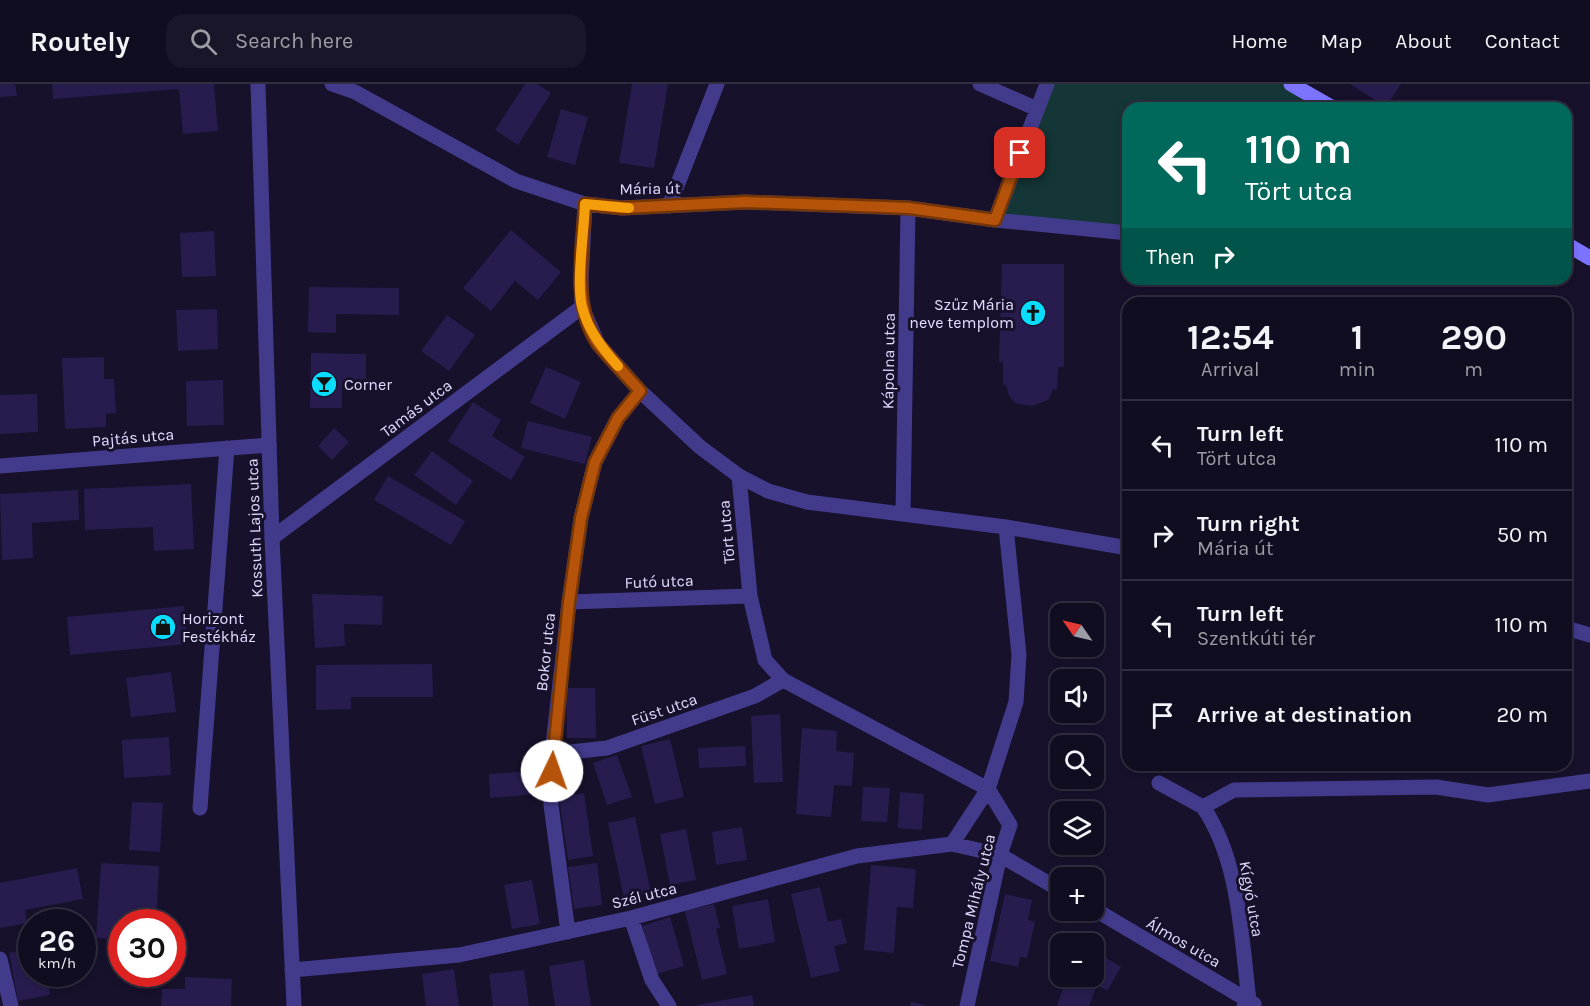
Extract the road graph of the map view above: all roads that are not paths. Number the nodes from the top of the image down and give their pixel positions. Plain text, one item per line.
1 (258, 84) edge
2 (332, 84) edge
3 (717, 84) edge
4 (980, 84) edge
5 (1047, 84) edge
6 (1291, 84) edge
7 (1322, 102) edge
8 (1037, 109) junction
9 (585, 204) junction
10 (669, 206) junction
11 (909, 208) junction
12 (995, 220) junction
13 (1122, 231) edge
14 (1572, 248) edge
15 (1590, 258) edge
16 (582, 307) junction
17 (640, 391) junction
18 (269, 445) junction
19 (227, 448) junction
20 (0, 466) edge
21 (738, 476) junction
22 (903, 514) junction
23 (1006, 527) junction
24 (272, 538) junction
25 (1122, 548) edge
26 (750, 596) junction
27 (569, 602) junction
28 (1572, 630) edge
29 (1590, 635) edge
30 (783, 680) junction
31 (552, 754) junction
32 (1590, 781) edge
33 (1159, 783) dead end
34 (988, 789) junction
35 (1203, 807) junction
36 (200, 808) dead end
37 (952, 844) junction
38 (1000, 855) junction
39 (1050, 884) edge
40 (1104, 915) edge
41 (631, 918) junction
42 (568, 932) junction
43 (0, 959) edge
44 (292, 970) junction
45 (1250, 1004) edge
46 (11, 1006) edge
47 (294, 1006) edge
48 (669, 1006) edge
49 (967, 1006) edge

1 - 18 street, Kossuth Lajos utca
2 - 9 street, Mária út
3 - 10 street
4 - 8 street
5 - 8 street
6 - 7 main road
8 - 12 street
9 - 10 street, Mária út
9 - 16 street, Tört utca
10 - 11 street, Mária út
11 - 12 street, Mária út
11 - 22 street, Kápolna utca
12 - 13 street, Mária út
14 - 15 main road
16 - 17 street, Tört utca
16 - 24 street, Tamás utca
17 - 21 street, Tört utca
17 - 27 street, Bokor utca
18 - 19 street, Pajtás utca
18 - 24 street, Kossuth Lajos utca
19 - 20 street, Pajtás utca
19 - 36 street, Kossuth Lajos utca
21 - 22 street
21 - 26 street, Tört utca
22 - 23 street
23 - 25 street
23 - 34 street
24 - 44 street, Kossuth Lajos utca
26 - 27 street, Futó utca
26 - 30 street, Tört utca
27 - 31 street, Bokor utca
28 - 29 street
30 - 31 street, Füst utca
30 - 34 street, Tört utca
31 - 42 street, Bokor utca
32 - 35 street
33 - 35 street
34 - 37 street
34 - 38 street, Tompa Mihály utca
35 - 45 street, Kígyó utca
37 - 38 street, Szél utca
37 - 41 street, Szél utca
38 - 39 street
38 - 49 street, Tompa Mihály utca
40 - 45 street, Álmos utca
41 - 42 street, Szél utca
41 - 48 street
42 - 44 street, Szél utca
43 - 46 street
44 - 47 street, Kossuth Lajos utca

